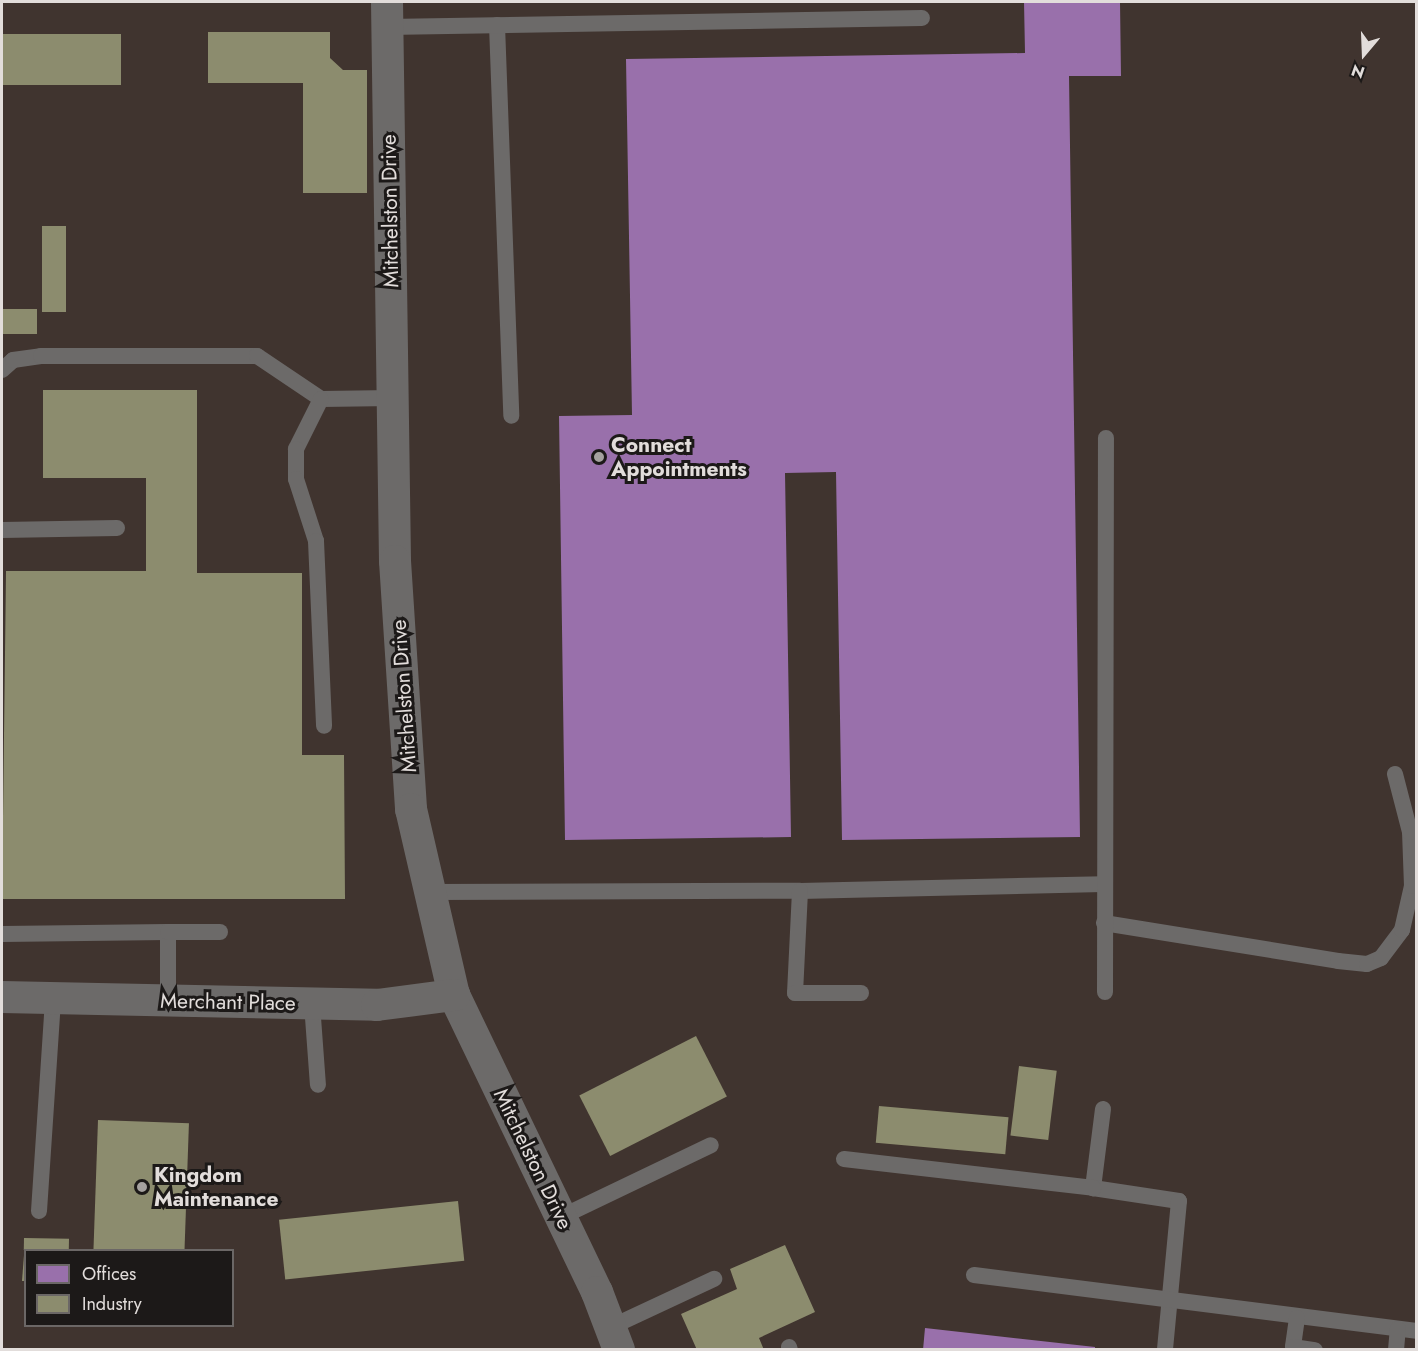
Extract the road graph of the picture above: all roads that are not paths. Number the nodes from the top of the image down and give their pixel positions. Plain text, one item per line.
1 (387, 14) edge
2 (922, 18) dead end
3 (497, 25) junction
4 (2, 370) edge
5 (321, 399) junction
6 (393, 399) junction
7 (511, 416) dead end
8 (1106, 438) dead end
9 (117, 528) dead end
10 (2, 530) edge
11 (324, 726) dead end
12 (1395, 774) dead end
13 (1103, 884) junction
14 (800, 891) junction
15 (430, 892) junction
16 (1104, 923) junction
17 (168, 932) junction
18 (220, 932) dead end
19 (2, 934) edge
20 (1105, 992) dead end
21 (861, 993) dead end
22 (454, 995) junction
23 (2, 997) edge
24 (53, 998) junction
25 (168, 1000) junction
26 (312, 1004) junction
27 (318, 1085) dead end
28 (1103, 1109) dead end
29 (711, 1145) dead end
30 (844, 1159) dead end
31 (1094, 1188) junction
32 (39, 1210) dead end
33 (561, 1217) junction
34 (974, 1275) dead end
35 (714, 1279) dead end
36 (1171, 1299) junction
37 (1297, 1318) junction
38 (1398, 1329) junction
39 (1416, 1331) edge
40 (615, 1338) edge
41 (1166, 1350) edge
42 (1315, 1350) edge
43 (1396, 1350) edge

1 - 3 lane
1 - 6 street, Mitchelston Drive
2 - 3 lane
3 - 7 lane
4 - 5 lane
5 - 6 lane
5 - 11 lane
6 - 15 street, Mitchelston Drive
8 - 13 lane
9 - 10 lane
12 - 16 lane
13 - 14 lane
13 - 16 lane
14 - 15 lane
14 - 21 lane
15 - 22 street, Mitchelston Drive
16 - 20 lane
17 - 18 lane
17 - 19 lane
17 - 25 lane
22 - 26 street, Merchant Place
22 - 33 street, Mitchelston Drive
23 - 24 street, Merchant Place
24 - 25 street, Merchant Place
24 - 32 lane
25 - 26 street, Merchant Place
26 - 27 lane
28 - 31 lane
29 - 33 lane
30 - 31 lane
31 - 36 lane
33 - 40 street, Mitchelston Drive
34 - 36 lane
35 - 40 lane
36 - 37 lane
36 - 41 lane
37 - 38 lane
37 - 42 lane
38 - 39 lane
38 - 43 lane

